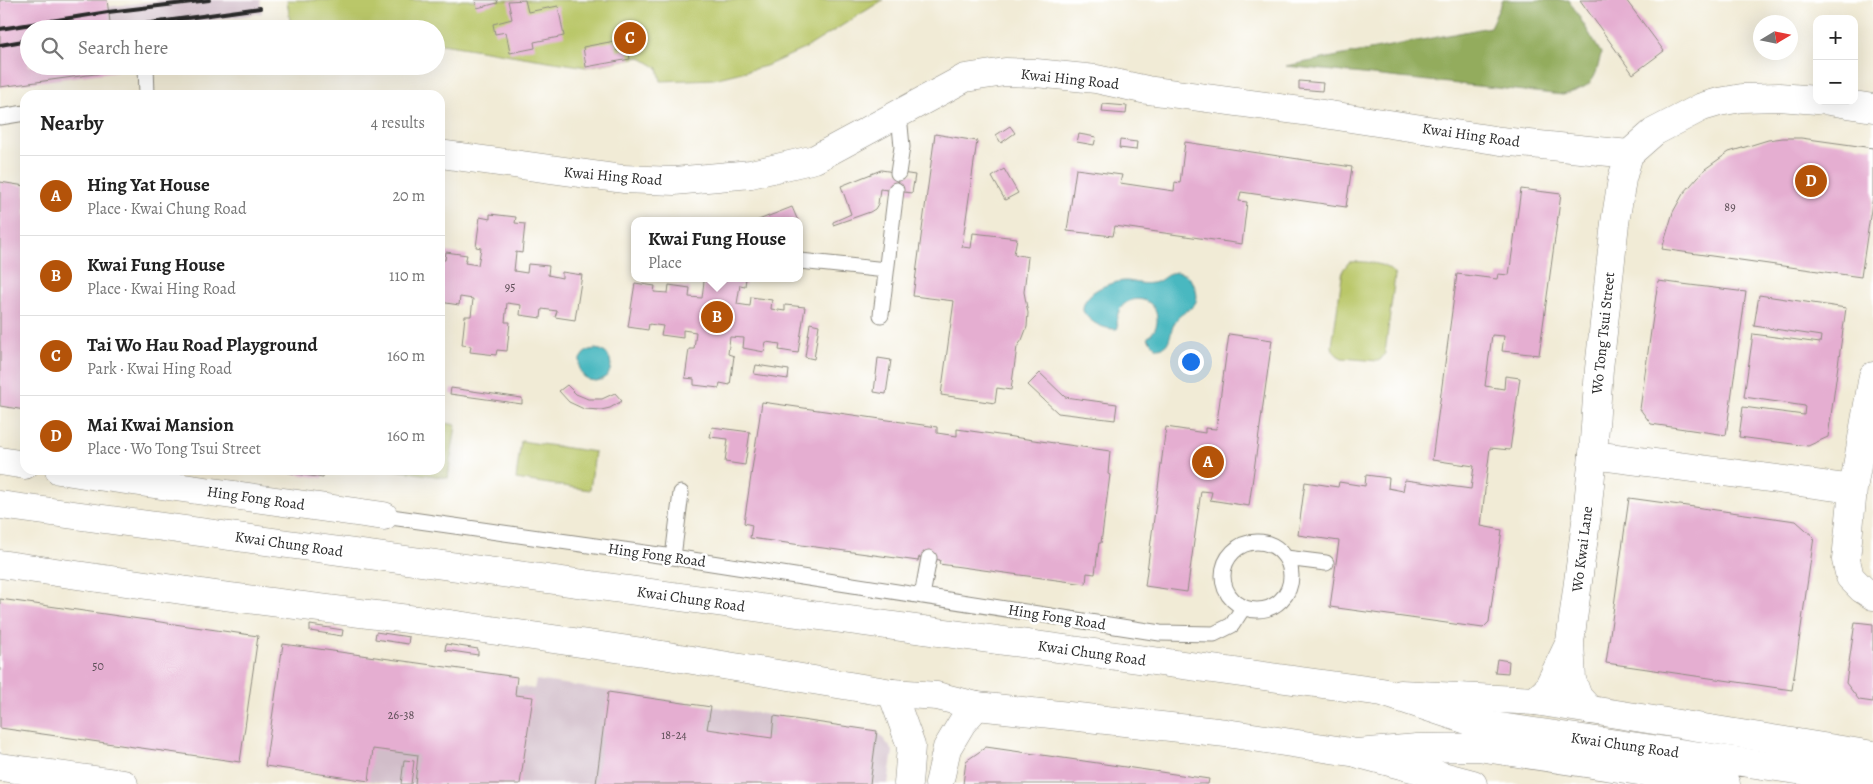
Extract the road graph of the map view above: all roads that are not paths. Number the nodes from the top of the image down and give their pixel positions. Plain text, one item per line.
1 (147, 75) edge
2 (148, 90) edge
3 (1813, 100) edge
4 (1854, 105) edge
5 (1873, 108) edge
6 (20, 114) edge
7 (899, 115) junction
8 (0, 116) edge
9 (1629, 154) junction
10 (445, 155) edge
11 (898, 173) dead end
12 (896, 190) dead end
13 (803, 261) edge
14 (886, 270) junction
15 (881, 314) dead end
16 (1873, 376) edge
17 (1593, 455) junction
18 (0, 461) edge
19 (20, 463) edge
20 (110, 475) edge
21 (1853, 489) junction
22 (681, 493) dead end
23 (0, 505) edge
24 (384, 516) joint
25 (673, 557) junction
26 (928, 558) dead end
27 (1286, 558) junction
28 (1326, 563) dead end
29 (0, 564) edge
30 (922, 596) junction
31 (1873, 596) edge
32 (1243, 608) junction
33 (1570, 642) junction
34 (1382, 692) junction
35 (892, 693) junction
36 (1535, 701) junction
37 (978, 706) junction
38 (1590, 710) junction
39 (1357, 753) junction
40 (1873, 755) edge
41 (0, 767) edge
42 (1863, 779) edge
43 (124, 784) edge
44 (908, 784) edge
45 (939, 784) edge
46 (1474, 784) edge
47 (1726, 784) edge

1 - 2 lane
3 - 9 main road
4 - 5 main road
6 - 8 lane
7 - 9 main road, Kwai Hing Road
7 - 10 main road, Kwai Hing Road
7 - 11 lane
9 - 17 main road, Wo Tong Tsui Street
12 - 14 lane
13 - 14 lane
14 - 15 lane
16 - 21 main road
17 - 21 main road
17 - 33 main road, Wo Kwai Lane
18 - 19 main road
20 - 24 main road, Hing Fong Road
21 - 31 main road
22 - 25 lane
23 - 34 main road, Kwai Chung Road
24 - 25 lane, Hing Fong Road
25 - 30 lane, Hing Fong Road
26 - 30 lane
27 - 28 lane
27 - 32 lane
27 - 32 lane
29 - 35 main road, Kwai Chung Road
30 - 32 lane, Hing Fong Road
33 - 36 main road, Wo Kwai Lane
33 - 38 main road, Wo Kwai Lane
34 - 36 main road, Kwai Chung Road
34 - 42 main road, Kwai Chung Road
35 - 37 main road, Kwai Chung Road
35 - 44 main road
36 - 38 main road, Kwai Chung Road
37 - 39 main road, Kwai Chung Road
37 - 45 main road
38 - 40 main road, Kwai Chung Road
39 - 46 main road, Kwai Chung Road
39 - 47 main road, Kwai Chung Road
41 - 43 main road

